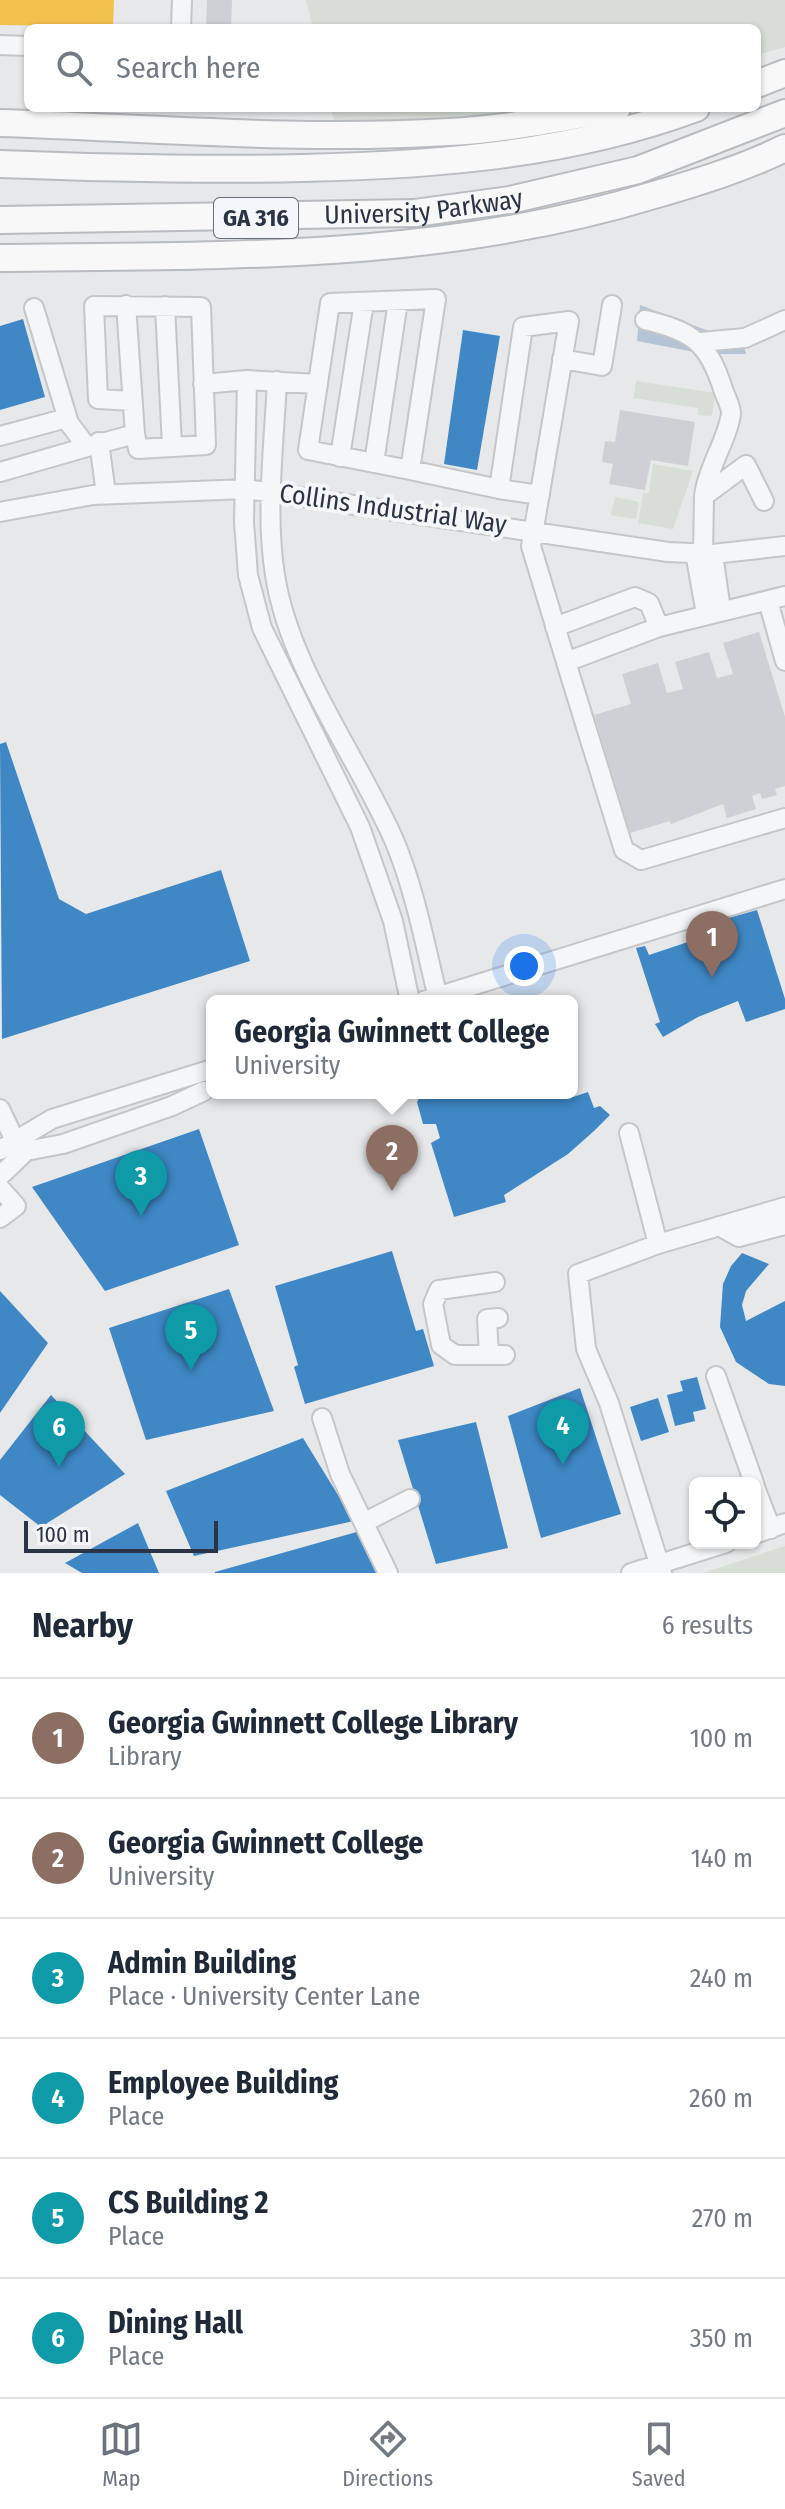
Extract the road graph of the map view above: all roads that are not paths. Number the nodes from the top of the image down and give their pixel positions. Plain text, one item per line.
1 (182, 0) edge
2 (181, 24) edge
3 (0, 45) edge
4 (24, 46) edge
5 (785, 70) edge
6 (761, 73) edge
7 (761, 82) edge
8 (0, 112) edge
9 (595, 112) edge
10 (682, 112) edge
11 (785, 113) edge
12 (0, 123) edge
13 (195, 129) junction
14 (785, 148) edge
15 (0, 164) edge
16 (0, 220) edge
17 (0, 258) edge
18 (398, 301) junction
19 (364, 302) junction
20 (126, 305) junction
21 (612, 305) dead end
22 (165, 306) junction
23 (34, 308) dead end
24 (645, 320) dead end
25 (785, 320) edge
26 (701, 342) junction
27 (562, 359) junction
28 (247, 380) junction
29 (277, 381) junction
30 (203, 384) junction
31 (318, 384) junction
32 (132, 401) junction
33 (67, 418) junction
34 (135, 434) junction
35 (0, 436) edge
36 (93, 445) junction
37 (172, 446) junction
38 (340, 457) junction
39 (374, 463) junction
40 (410, 470) junction
41 (0, 472) edge
42 (247, 489) junction
43 (499, 489) junction
44 (272, 490) junction
45 (106, 494) junction
46 (540, 495) junction
47 (704, 496) junction
48 (764, 501) dead end
49 (0, 512) edge
50 (534, 530) junction
51 (785, 546) edge
52 (704, 554) junction
53 (776, 599) edge
54 (713, 612) junction
55 (555, 627) junction
56 (659, 627) junction
57 (785, 661) edge
58 (566, 662) junction
59 (785, 818) edge
60 (785, 889) edge
61 (409, 995) edge
62 (430, 995) edge
63 (444, 995) edge
64 (206, 1078) edge
65 (0, 1109) edge
66 (629, 1133) dead end
67 (12, 1149) edge
68 (0, 1176) edge
69 (0, 1188) edge
70 (785, 1207) edge
71 (0, 1218) edge
72 (785, 1225) edge
73 (719, 1226) junction
74 (658, 1244) junction
75 (497, 1355) joint
76 (716, 1376) dead end
77 (322, 1418) dead end
78 (751, 1477) edge
79 (410, 1499) dead end
80 (761, 1504) edge
81 (365, 1522) junction
82 (770, 1529) edge
83 (710, 1549) edge
84 (660, 1568) edge
85 (388, 1573) edge
86 (631, 1573) edge

1 - 2 street
3 - 4 street
5 - 6 highway
5 - 7 highway
8 - 13 highway
9 - 13 highway
10 - 15 highway, University Parkway / GA 316
11 - 16 highway, University Parkway / GA 316
12 - 13 highway
14 - 17 highway
18 - 19 street
18 - 39 street
18 - 40 street
19 - 31 street
19 - 38 street
20 - 22 street
20 - 32 street
20 - 32 street
21 - 27 street
22 - 30 street
22 - 37 street
23 - 33 street
24 - 26 street
25 - 26 street
26 - 47 street
27 - 43 street
27 - 46 street
28 - 29 street
28 - 30 street
28 - 42 street
29 - 31 street
29 - 44 street
30 - 37 street
31 - 38 street
32 - 34 street
33 - 35 street
33 - 36 street
34 - 36 street
34 - 37 street
36 - 41 street
36 - 45 street
38 - 39 street
39 - 40 street
40 - 43 street
42 - 44 street, Collins Industrial Way
42 - 45 street, Collins Industrial Way
42 - 61 street
43 - 46 street
44 - 50 street, Collins Industrial Way
44 - 62 street
45 - 49 street, Collins Industrial Way
46 - 50 street
47 - 48 street
47 - 52 street
50 - 52 street, Collins Industrial Way
50 - 55 street
51 - 52 street, Collins Industrial Way
52 - 54 street
53 - 54 street
53 - 57 street
54 - 56 street
55 - 56 street
55 - 58 street
56 - 58 street
58 - 59 street
60 - 63 street
64 - 67 street
64 - 67 street
65 - 67 street
66 - 74 street
67 - 68 street
69 - 71 street
70 - 73 street
72 - 73 street
73 - 74 street
74 - 84 street
75 - 75 street
76 - 78 street
77 - 81 street
79 - 81 street
80 - 82 street
81 - 85 street
83 - 84 street
84 - 86 street

